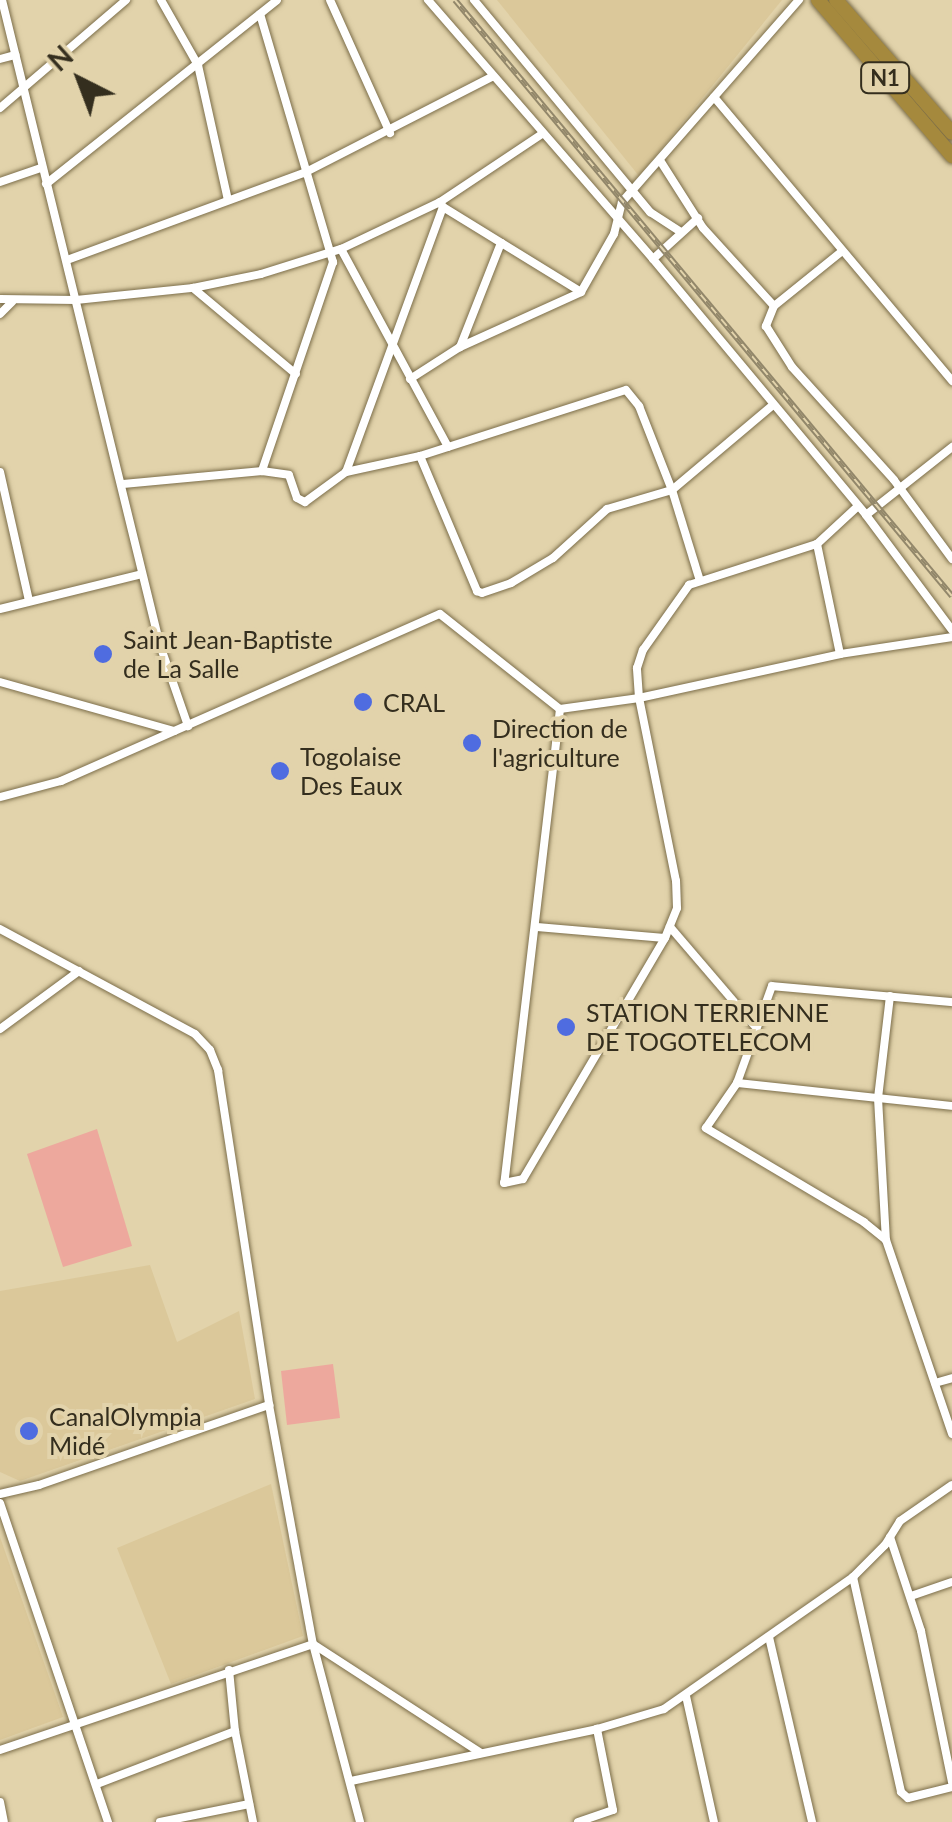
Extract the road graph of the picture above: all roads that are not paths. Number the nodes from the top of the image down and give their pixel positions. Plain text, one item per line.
1 (2, 0) edge
2 (126, 0) edge
3 (161, 0) edge
4 (277, 0) edge
5 (330, 0) edge
6 (428, 0) edge
7 (474, 0) edge
8 (799, 0) edge
9 (818, 0) edge
10 (836, 0) edge
11 (260, 14) junction
12 (15, 55) junction
13 (0, 59) edge
14 (198, 65) junction
15 (492, 77) junction
16 (21, 90) junction
17 (714, 97) junction
18 (0, 108) edge
19 (390, 132) junction
20 (952, 133) edge
21 (542, 134) junction
22 (952, 156) edge
23 (661, 162) junction
24 (41, 168) junction
25 (304, 173) junction
26 (0, 182) edge
27 (46, 184) junction
28 (632, 192) junction
29 (228, 200) junction
30 (442, 205) junction
31 (616, 218) junction
32 (698, 218) junction
33 (681, 232) junction
34 (501, 243) junction
35 (337, 250) junction
36 (842, 252) junction
37 (653, 259) junction
38 (66, 260) junction
39 (193, 288) junction
40 (581, 292) junction
41 (0, 299) edge
42 (76, 300) junction
43 (12, 302) junction
44 (774, 306) junction
45 (0, 314) edge
46 (389, 344) junction
47 (460, 347) junction
48 (296, 374) junction
49 (410, 379) junction
50 (952, 381) edge
51 (774, 405) junction
52 (952, 447) edge
53 (448, 448) junction
54 (420, 456) junction
55 (262, 471) junction
56 (0, 472) edge
57 (346, 472) junction
58 (123, 484) junction
59 (898, 486) junction
60 (672, 490) junction
61 (858, 506) junction
62 (866, 515) junction
63 (817, 544) junction
64 (952, 558) edge
65 (142, 574) junction
66 (700, 578) junction
67 (29, 602) junction
68 (0, 609) edge
69 (952, 633) edge
70 (840, 654) junction
71 (0, 682) edge
72 (639, 698) junction
73 (560, 709) junction
74 (188, 726) junction
75 (175, 731) junction
76 (0, 797) edge
77 (537, 927) junction
78 (670, 927) junction
79 (0, 929) edge
80 (665, 938) junction
81 (79, 971) junction
82 (890, 996) junction
83 (952, 1002) edge
84 (755, 1026) junction
85 (0, 1030) edge
86 (737, 1083) junction
87 (878, 1098) junction
88 (952, 1106) edge
89 (886, 1240) junction
90 (952, 1378) edge
91 (936, 1383) junction
92 (269, 1405) junction
93 (952, 1434) edge
94 (952, 1486) edge
95 (0, 1494) edge
96 (0, 1503) edge
97 (890, 1537) junction
98 (853, 1576) junction
99 (952, 1582) edge
100 (911, 1596) junction
101 (769, 1637) junction
102 (313, 1644) junction
103 (229, 1670) junction
104 (686, 1696) junction
105 (75, 1726) junction
106 (597, 1729) junction
107 (235, 1731) junction
108 (0, 1750) edge
109 (482, 1753) junction
110 (351, 1781) junction
111 (97, 1784) junction
112 (952, 1784) edge
113 (0, 1802) edge
114 (249, 1804) junction
115 (4, 1822) edge
116 (108, 1822) edge
117 (160, 1822) edge
118 (252, 1822) edge
119 (360, 1822) edge
120 (578, 1822) edge
121 (714, 1822) edge
122 (812, 1822) edge

1 - 12 street
2 - 16 street
3 - 14 street
4 - 11 street
5 - 19 street
6 - 15 street
7 - 28 street
8 - 17 street
9 - 22 highway, N1
10 - 20 highway, N1
11 - 14 street
11 - 25 street
12 - 13 street
12 - 16 street
14 - 27 street
14 - 29 street
15 - 19 street
15 - 21 street
16 - 18 street
16 - 24 street
17 - 23 street
17 - 36 street
19 - 25 street
21 - 30 street
21 - 31 street
23 - 28 street
23 - 32 street
24 - 26 street
24 - 27 street
25 - 29 street
25 - 35 street
27 - 38 street
28 - 31 street
28 - 33 street
29 - 38 street
30 - 34 street
30 - 35 street
30 - 46 street
31 - 37 street
31 - 40 street
32 - 33 street
32 - 44 street
33 - 37 street
34 - 40 street
34 - 47 street
35 - 39 street
35 - 46 street
35 - 48 street
36 - 44 street
36 - 50 street
37 - 51 street
38 - 42 street
39 - 42 street
39 - 48 street
40 - 47 street
41 - 43 street
42 - 43 street
42 - 58 street
43 - 45 street
44 - 59 street
46 - 49 street
46 - 57 street
47 - 49 street
48 - 55 street
49 - 53 street
51 - 60 street
51 - 61 street
52 - 59 street
53 - 54 street
53 - 60 street
54 - 57 street
54 - 60 street
55 - 57 street
55 - 58 street
56 - 67 street
58 - 65 street
59 - 62 street
59 - 64 street
60 - 66 street
61 - 62 street
61 - 63 street
62 - 69 street
63 - 66 street
63 - 70 street
65 - 67 street
65 - 74 street
66 - 72 street
67 - 68 street
69 - 70 street
70 - 72 street
71 - 75 street
72 - 73 street
72 - 78 street
73 - 74 street
73 - 77 street
74 - 75 street
75 - 76 street
77 - 80 street
77 - 80 street
78 - 80 street
78 - 84 street
79 - 81 street
81 - 85 street
81 - 92 street
82 - 83 street
82 - 84 street
82 - 87 street
84 - 86 street
86 - 87 street
86 - 89 street
87 - 88 street
87 - 89 street
89 - 91 street
90 - 91 street
91 - 93 street
92 - 95 street
92 - 102 street
94 - 97 street
96 - 105 street
97 - 98 street
97 - 100 street
98 - 101 street
98 - 112 street
99 - 100 street
100 - 112 street
101 - 104 street
101 - 122 street
102 - 103 street
102 - 109 street
102 - 110 street
103 - 105 street
103 - 107 street
104 - 106 street
104 - 121 street
105 - 108 street
105 - 111 street
106 - 109 street
106 - 120 street
107 - 111 street
107 - 114 street
109 - 110 street
110 - 119 street
111 - 116 street
113 - 115 street
114 - 117 street
114 - 118 street

